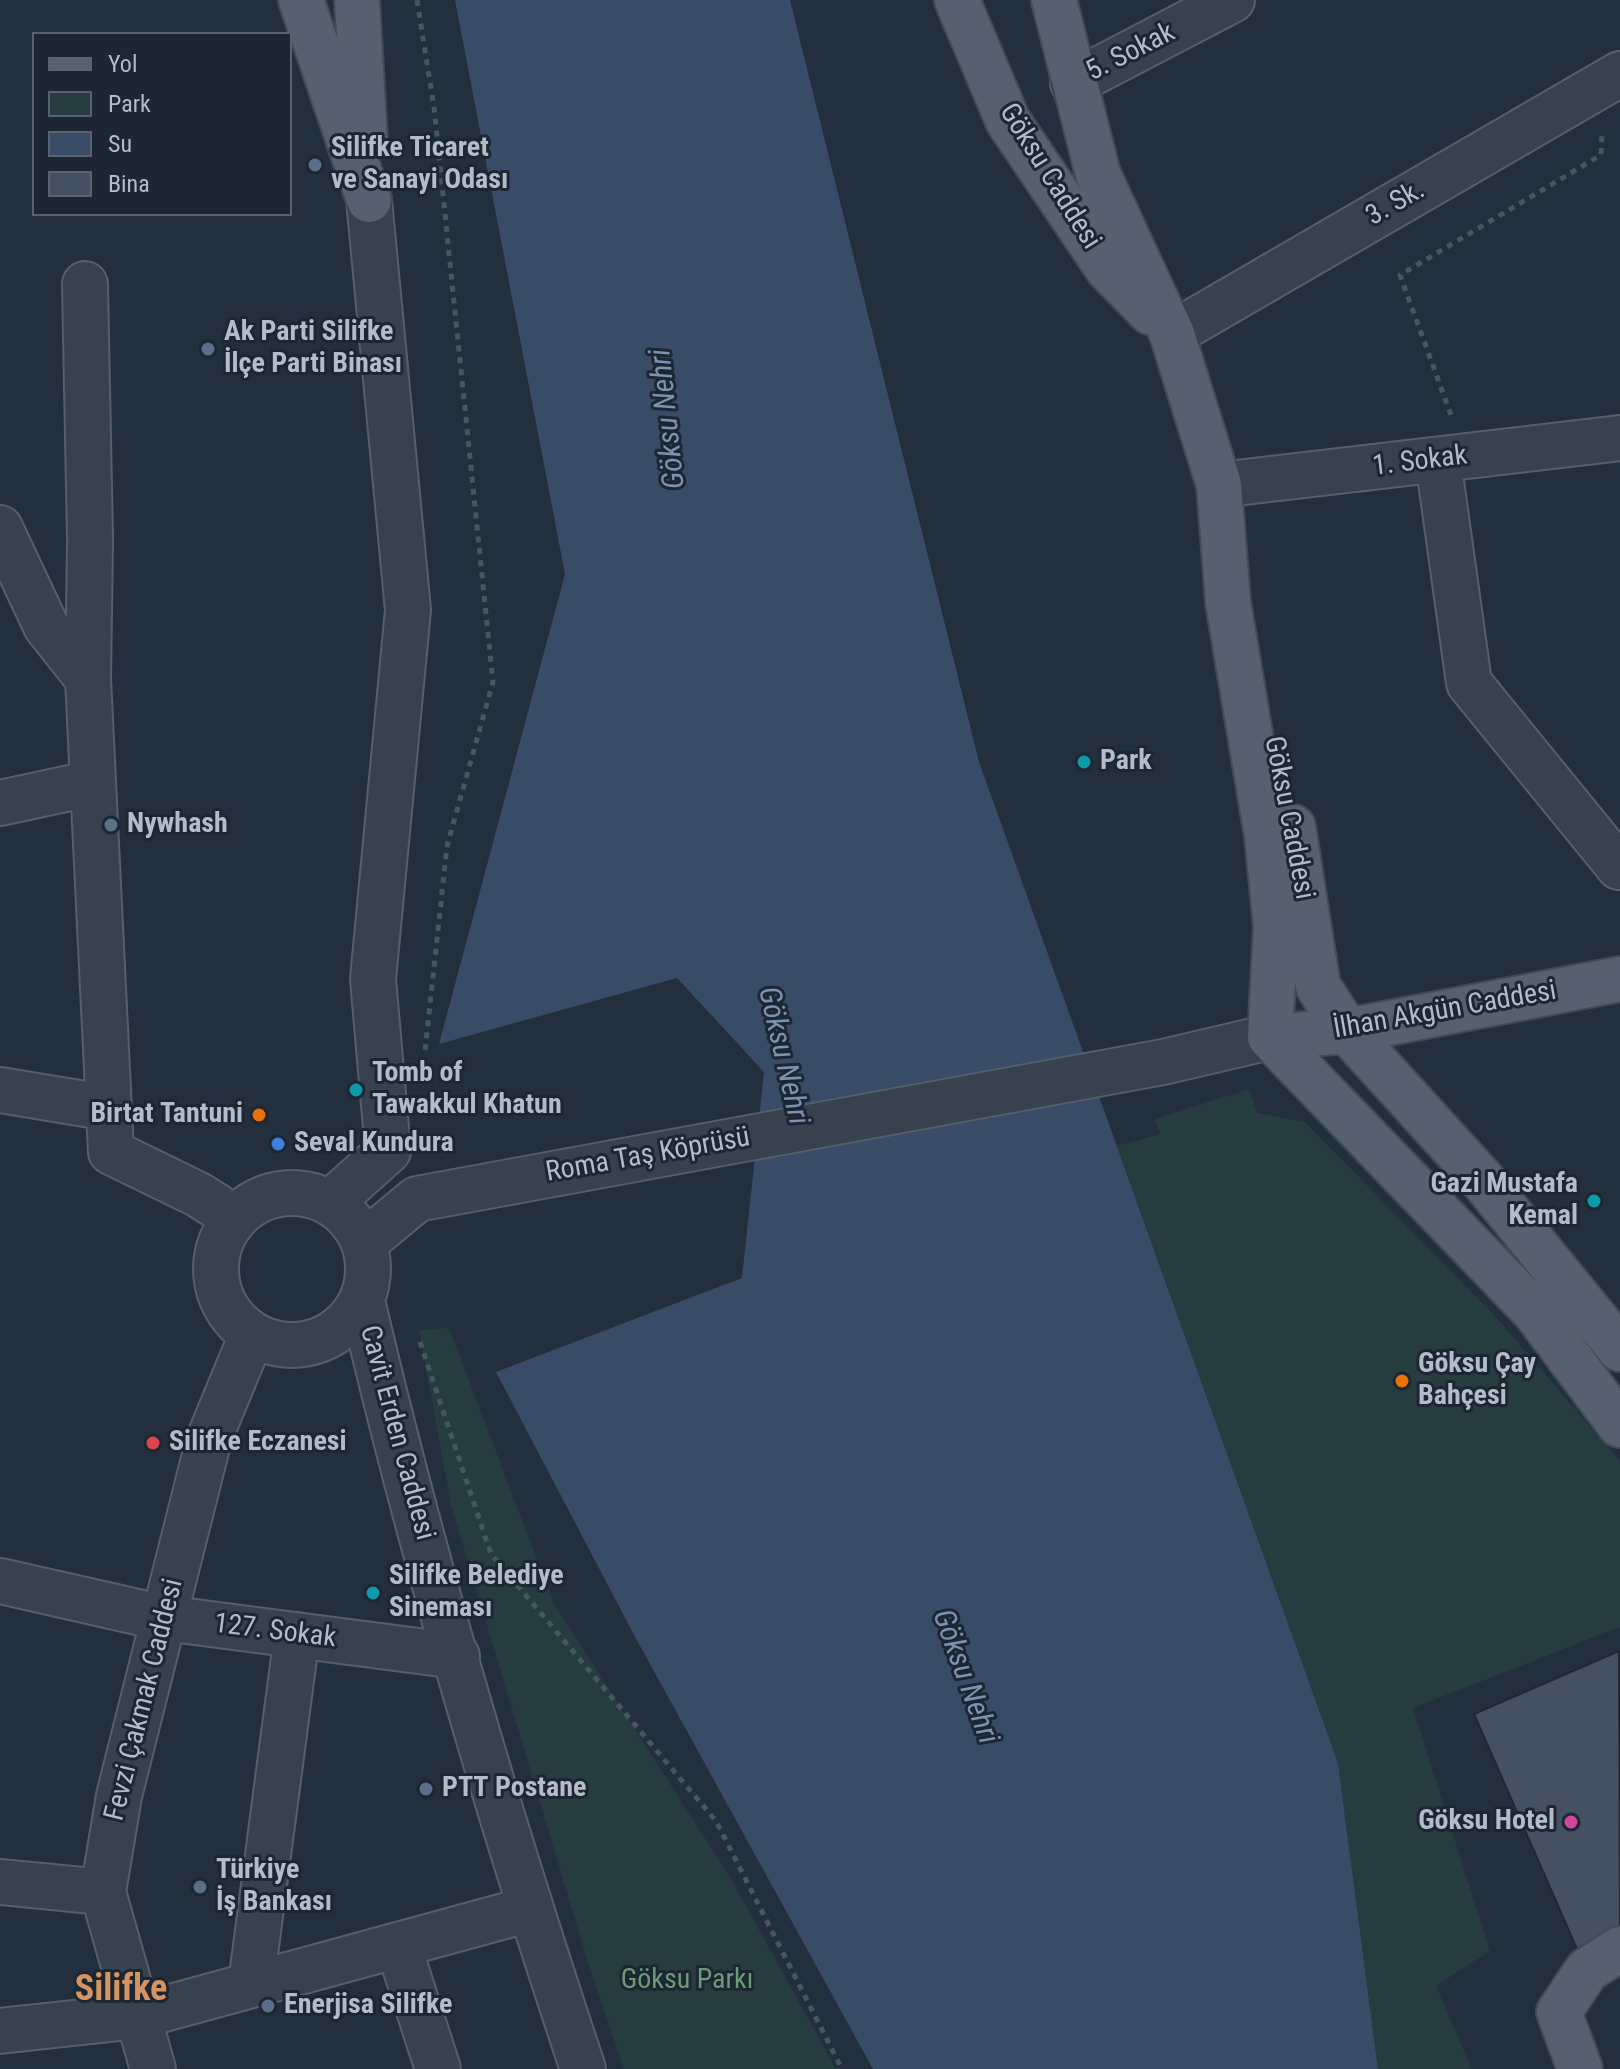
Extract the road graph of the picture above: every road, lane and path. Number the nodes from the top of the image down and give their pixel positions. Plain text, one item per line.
1 (301, 0) edge
2 (357, 0) edge
3 (957, 0) edge
4 (1054, 0) edge
5 (1232, 0) edge
6 (1613, 78) edge
7 (1073, 83) junction
8 (369, 200) junction
9 (85, 284) dead end
10 (1172, 334) junction
11 (1620, 438) edge
12 (1452, 459) junction
13 (1219, 485) junction
14 (0, 528) edge
15 (1228, 602) junction
16 (88, 679) junction
17 (93, 783) junction
18 (0, 803) edge
19 (1619, 867) edge
20 (1620, 979) edge
21 (1347, 1031) junction
22 (1270, 1037) junction
23 (0, 1090) edge
24 (109, 1108) junction
25 (330, 1203) junction
26 (235, 1218) junction
27 (364, 1243) junction
28 (362, 1301) junction
29 (416, 1331) dead end
30 (252, 1335) junction
31 (1620, 1349) edge
32 (1620, 1425) edge
33 (0, 1581) edge
34 (164, 1618) junction
35 (297, 1635) junction
36 (457, 1656) junction
37 (0, 1882) edge
38 (103, 1892) junction
39 (530, 1909) junction
40 (398, 1945) junction
41 (1620, 1949) edge
42 (251, 1984) junction
43 (138, 2016) junction
44 (0, 2031) edge
45 (153, 2069) edge
46 (438, 2069) edge
47 (583, 2069) edge
48 (842, 2069) edge
49 (1580, 2069) edge

1 - 8 main road
2 - 8 main road
3 - 10 main road, Göksu Caddesi
4 - 7 main road, Göksu Caddesi
5 - 7 street, 5. Sokak
6 - 10 street, 3. Sk.
6 - 12 path
7 - 10 main road, Göksu Caddesi
8 - 25 street
9 - 16 street
10 - 13 main road, Göksu Caddesi
11 - 12 street, 1. Sokak
12 - 13 street, 1. Sokak
12 - 19 street
13 - 15 main road, Göksu Caddesi
14 - 16 street
15 - 21 main road, Göksu Caddesi
15 - 22 main road, Göksu Caddesi
16 - 17 street
17 - 18 street
17 - 24 street
20 - 21 main road, İlhan Akgün Caddesi
21 - 22 main road, İlhan Akgün Caddesi
21 - 31 main road, Göksu Caddesi
22 - 27 street, Roma Taş Köprüsü
22 - 32 main road
23 - 24 street
24 - 26 street
25 - 26 street
25 - 27 street
26 - 30 street
27 - 28 street
28 - 30 street
28 - 36 street, Cavit Erden Caddesi
29 - 48 path
30 - 34 street, Fevzi Çakmak Caddesi
33 - 34 street, 127. Sokak
34 - 35 street, 127. Sokak
34 - 38 street, Fevzi Çakmak Caddesi
35 - 36 street, 127. Sokak
35 - 42 street
36 - 39 street, Cavit Erden Caddesi
37 - 38 street
38 - 43 street, Fevzi Çakmak Caddesi
39 - 40 street
39 - 47 street, Cavit Erden Caddesi
40 - 42 street
40 - 46 street
41 - 49 main road
42 - 43 street
43 - 44 street
43 - 45 street, Fevzi Çakmak Caddesi

